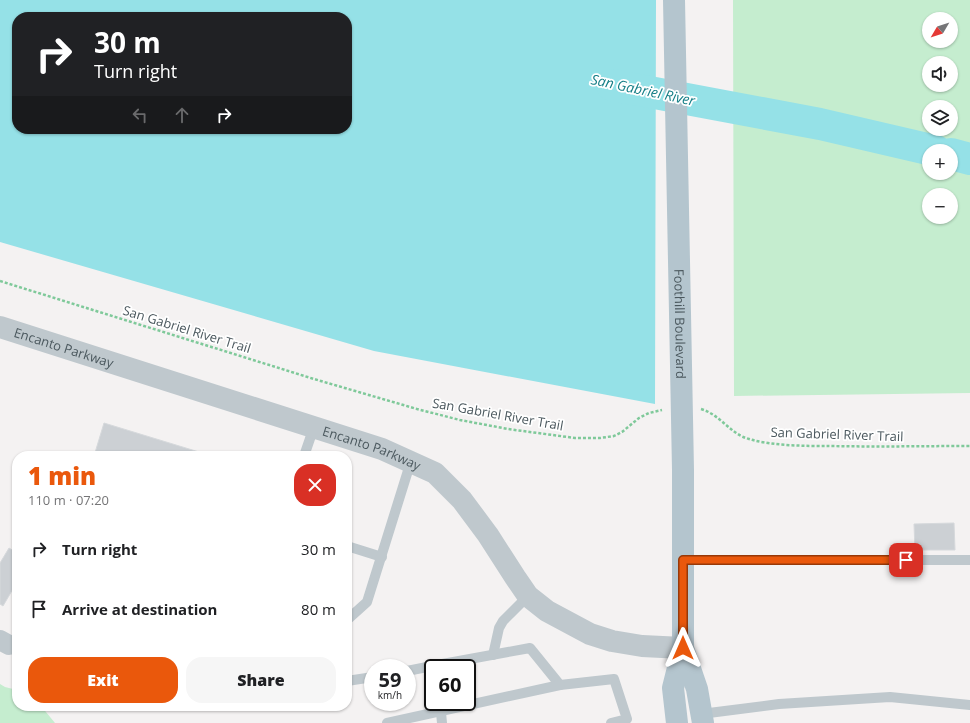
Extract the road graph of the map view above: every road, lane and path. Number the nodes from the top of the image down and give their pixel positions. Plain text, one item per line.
1 (674, 0) edge
2 (0, 281) edge
3 (0, 327) edge
4 (699, 409) dead end
5 (665, 410) dead end
6 (314, 427) junction
7 (970, 446) edge
8 (306, 451) edge
9 (411, 461) junction
10 (352, 548) edge
11 (382, 557) junction
12 (683, 560) junction
13 (970, 560) edge
14 (528, 596) junction
15 (352, 616) edge
16 (683, 648) junction
17 (493, 655) junction
18 (475, 659) edge
19 (364, 678) edge
20 (352, 680) edge
21 (560, 685) junction
22 (476, 700) edge
23 (970, 705) edge
24 (425, 711) edge
25 (441, 711) edge
26 (702, 718) edge
27 (387, 723) edge
28 (442, 723) edge
29 (610, 723) edge
30 (677, 723) edge

1 - 12 main road, Foothill Boulevard
2 - 5 path, San Gabriel River Trail
3 - 6 street, Encanto Parkway
4 - 7 path, San Gabriel River Trail
6 - 8 lane
6 - 9 street, Encanto Parkway
9 - 11 lane
9 - 14 street, Encanto Parkway
10 - 11 lane
11 - 15 lane
12 - 13 lane
12 - 16 main road, Foothill Boulevard
14 - 16 street, Encanto Parkway
14 - 17 lane
16 - 26 main road, Foothill Boulevard
16 - 30 main road, Foothill Boulevard
17 - 18 lane
17 - 21 lane
19 - 20 lane
21 - 22 lane
21 - 29 lane
23 - 26 lane
24 - 27 lane
25 - 28 lane

